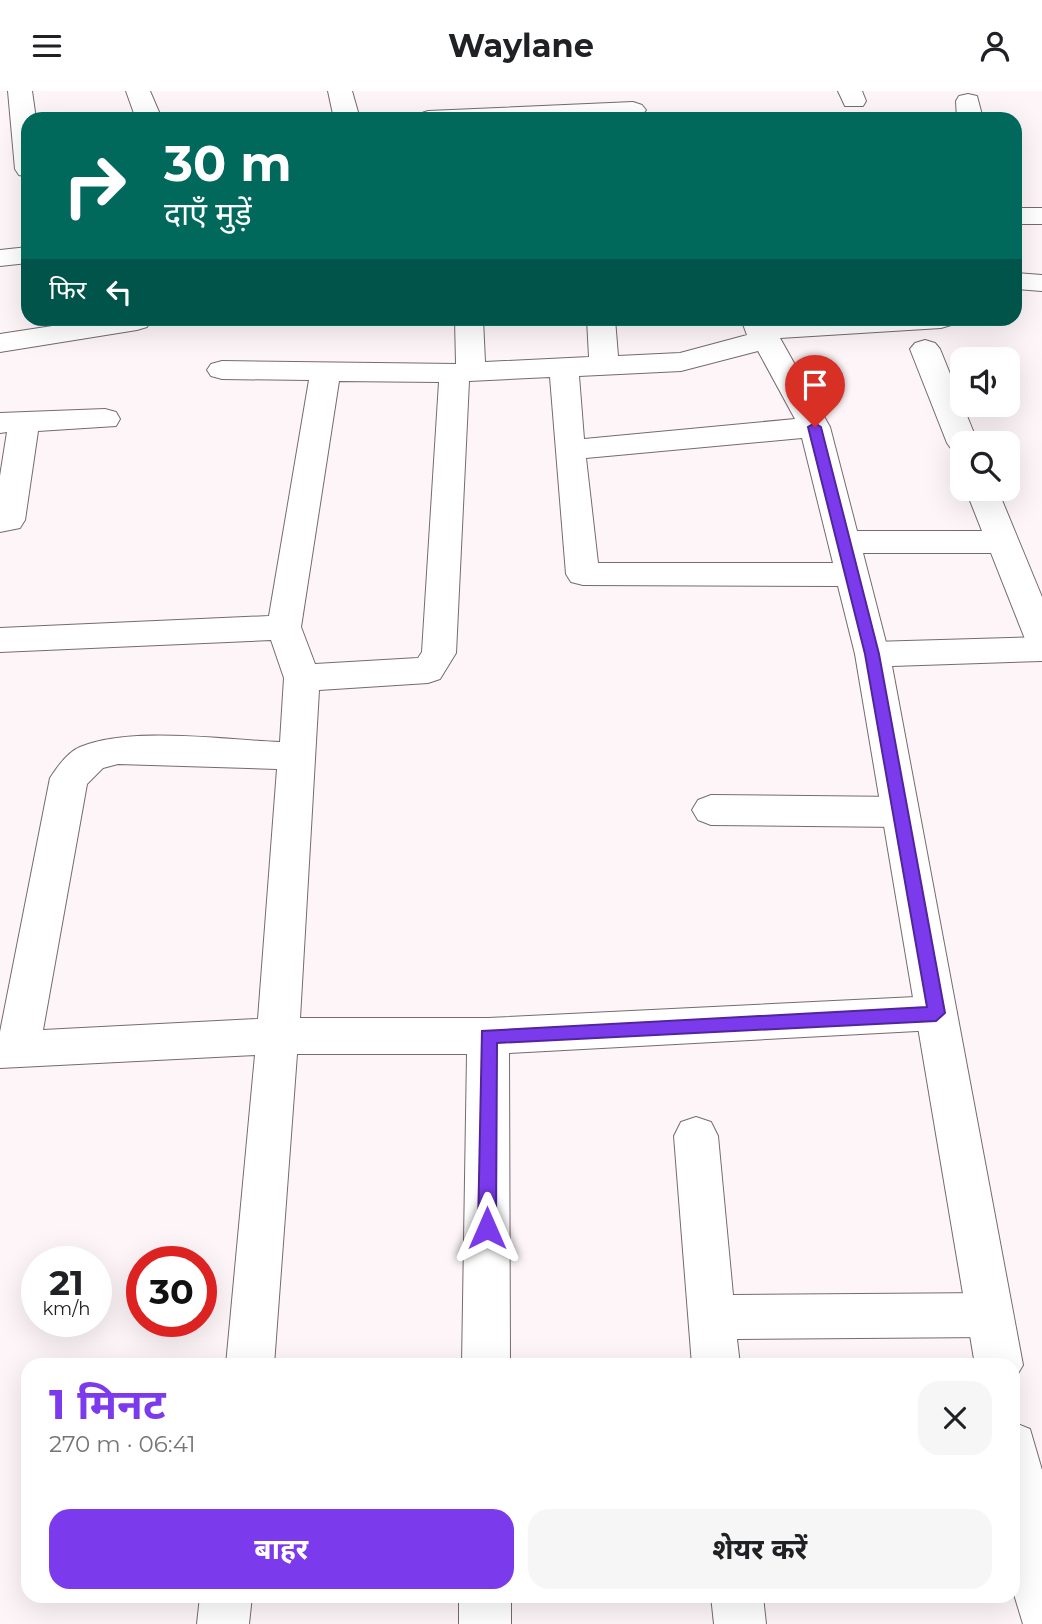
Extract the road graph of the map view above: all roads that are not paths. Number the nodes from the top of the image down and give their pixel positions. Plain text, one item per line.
1 (20, 91) edge
2 (138, 91) edge
3 (340, 91) edge
4 (633, 107) edge
5 (22, 112) edge
6 (146, 112) edge
7 (345, 112) edge
8 (548, 112) edge
9 (1022, 216) edge
10 (1042, 216) edge
11 (21, 256) edge
12 (0, 258) edge
13 (1022, 282) edge
14 (1042, 283) edge
15 (107, 326) edge
16 (468, 326) edge
17 (601, 326) edge
18 (825, 326) edge
19 (759, 330) edge
20 (0, 343) edge
21 (925, 349) dead end
22 (604, 366) junction
23 (564, 367) junction
24 (222, 370) dead end
25 (326, 372) junction
26 (462, 372) junction
27 (105, 419) dead end
28 (12, 423) edge
29 (815, 427) junction
30 (958, 431) edge
31 (569, 450) junction
32 (986, 501) edge
33 (0, 521) edge
34 (844, 541) junction
35 (1003, 542) junction
36 (852, 575) junction
37 (284, 627) junction
38 (1042, 639) edge
39 (0, 640) edge
40 (1042, 649) edge
41 (872, 654) junction
42 (302, 678) junction
43 (297, 755) junction
44 (711, 810) dead end
45 (900, 812) junction
46 (936, 1013) junction
47 (278, 1036) junction
48 (488, 1036) junction
49 (9, 1050) edge
50 (696, 1136) dead end
51 (990, 1315) junction
52 (712, 1317) junction
53 (251, 1358) edge
54 (486, 1358) edge
55 (715, 1358) edge
56 (998, 1358) edge
57 (1020, 1485) edge
58 (225, 1603) edge
59 (485, 1603) edge
60 (738, 1603) edge
61 (1042, 1607) edge
62 (223, 1624) edge
63 (485, 1624) edge
64 (740, 1624) edge

1 - 5 street
2 - 6 street
3 - 7 street
4 - 8 street
9 - 10 street
11 - 12 street
13 - 14 street
15 - 20 street
16 - 26 street
17 - 22 street
18 - 19 street
19 - 22 street
19 - 29 street
21 - 30 street
22 - 23 street
23 - 26 street
23 - 31 street
24 - 25 street
25 - 26 street
25 - 37 street
26 - 42 street
27 - 28 street
28 - 33 street
29 - 31 street
29 - 34 street
31 - 36 street
32 - 35 street
34 - 35 street
34 - 36 street
35 - 38 street
36 - 41 street
37 - 39 street
37 - 42 street
40 - 41 street
41 - 45 street
42 - 43 street
43 - 47 street
43 - 49 street
44 - 45 street
45 - 46 street
46 - 48 street
46 - 51 street
47 - 48 street
47 - 49 street
47 - 53 street
48 - 54 street
50 - 52 street
51 - 52 street
51 - 56 street
52 - 55 street
57 - 61 street
58 - 62 street
59 - 63 street
60 - 64 street

